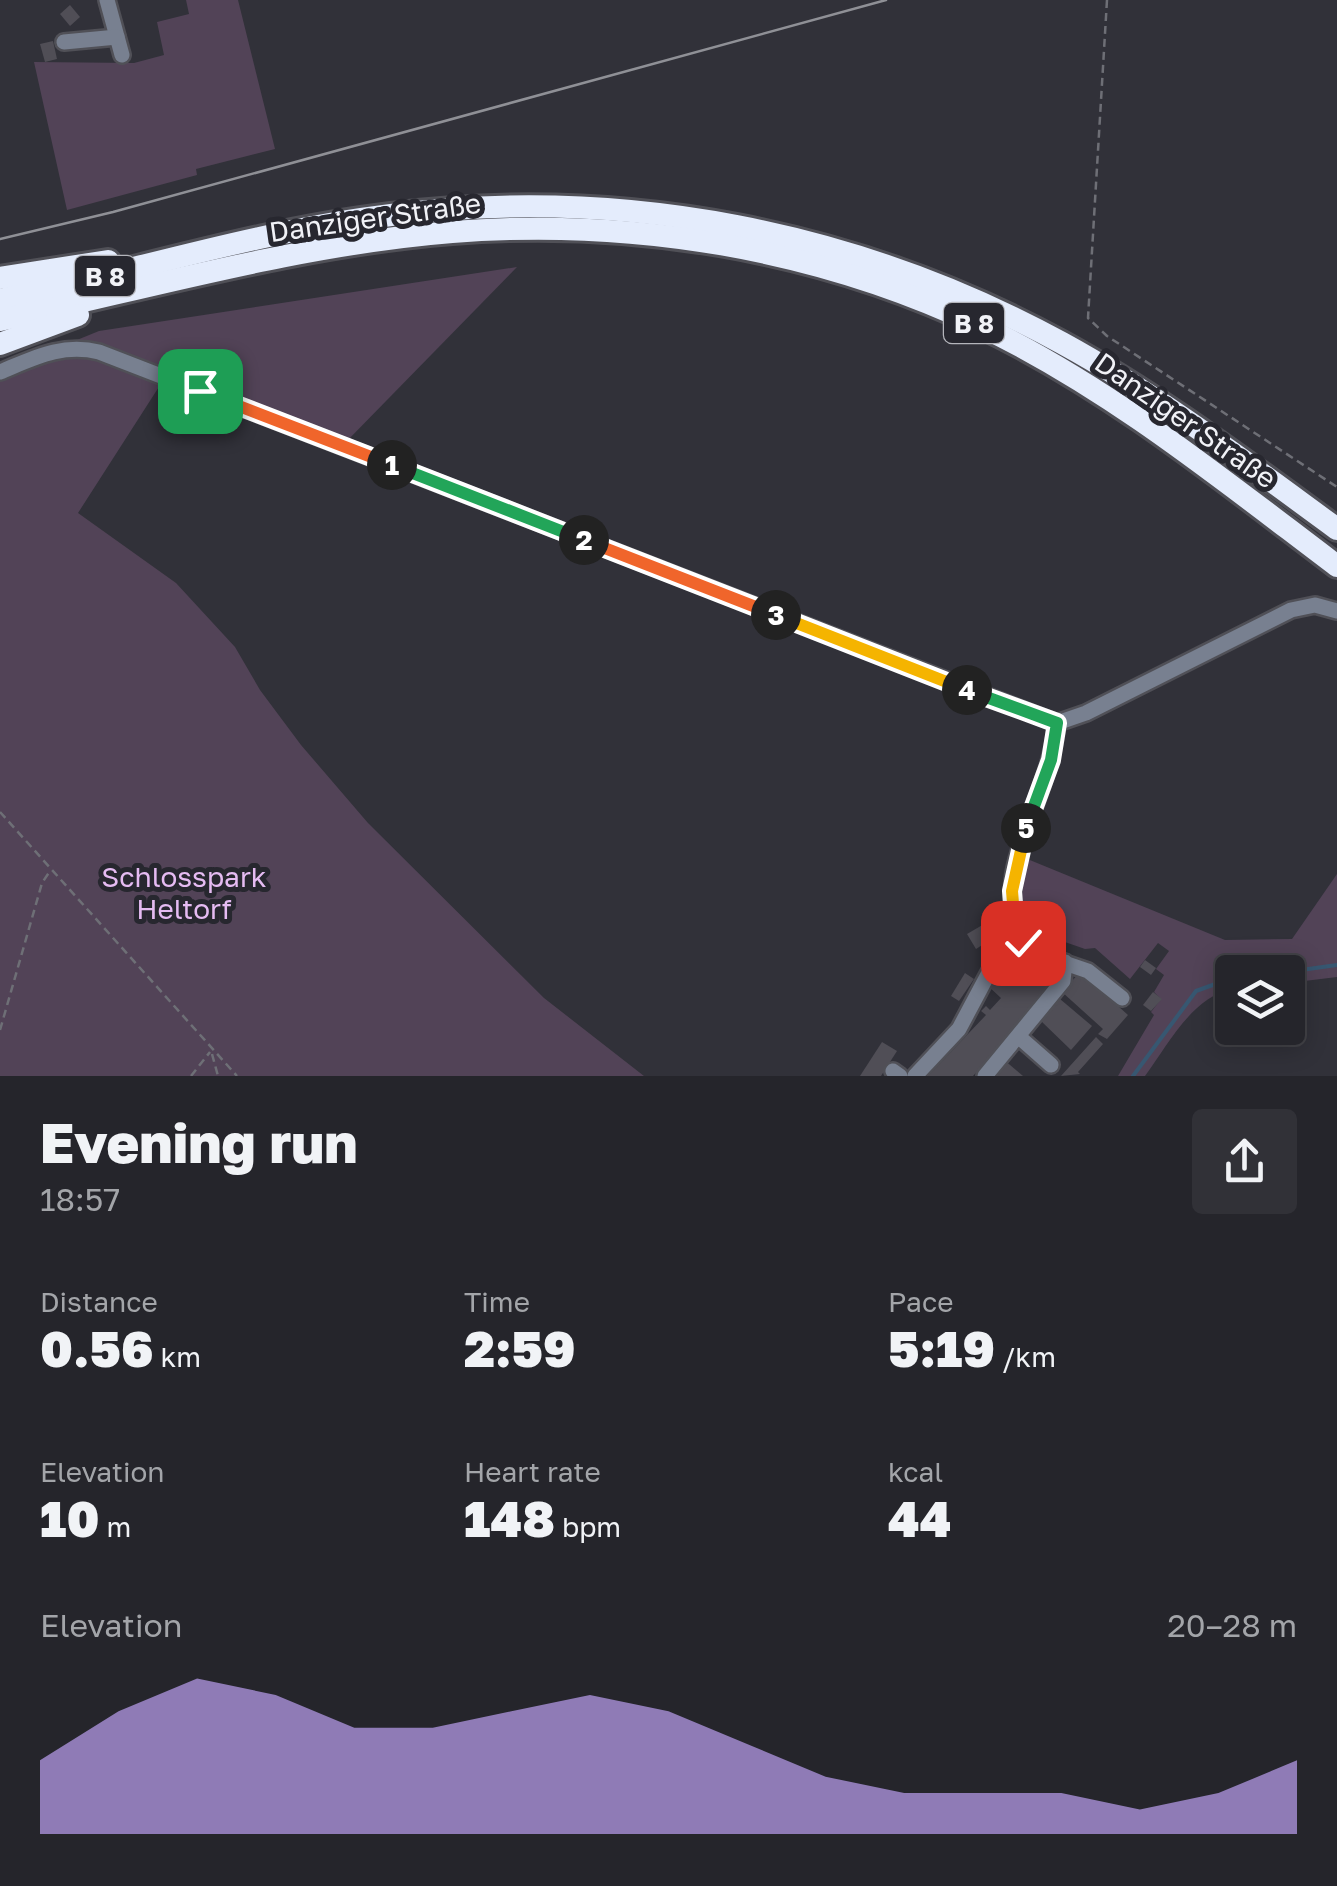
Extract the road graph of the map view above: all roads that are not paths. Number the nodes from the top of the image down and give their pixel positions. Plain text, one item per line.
1 (107, 0) edge
2 (117, 37) junction
3 (64, 42) dead end
4 (122, 55) dead end
5 (209, 250) junction
6 (0, 278) edge
7 (140, 290) junction
8 (0, 300) edge
9 (0, 320) edge
10 (0, 344) edge
11 (0, 372) edge
12 (1337, 529) edge
13 (1337, 566) edge
14 (1337, 612) edge
15 (1057, 723) junction
16 (1016, 940) junction
17 (1066, 962) junction
18 (1122, 998) dead end
19 (1019, 1036) junction
20 (1050, 1064) dead end
21 (915, 1076) edge
22 (985, 1076) edge

1 - 2 street
2 - 3 street
2 - 4 street
5 - 6 highway
5 - 8 highway, Danziger Straße / B 8
5 - 12 highway, Danziger Straße / B 8
7 - 9 highway, Danziger Straße / B 8
7 - 10 highway
7 - 13 highway, Danziger Straße / B 8
11 - 15 street
14 - 15 street
15 - 16 street
16 - 17 street
16 - 21 street
17 - 18 street
17 - 19 street
19 - 20 street
19 - 22 street

